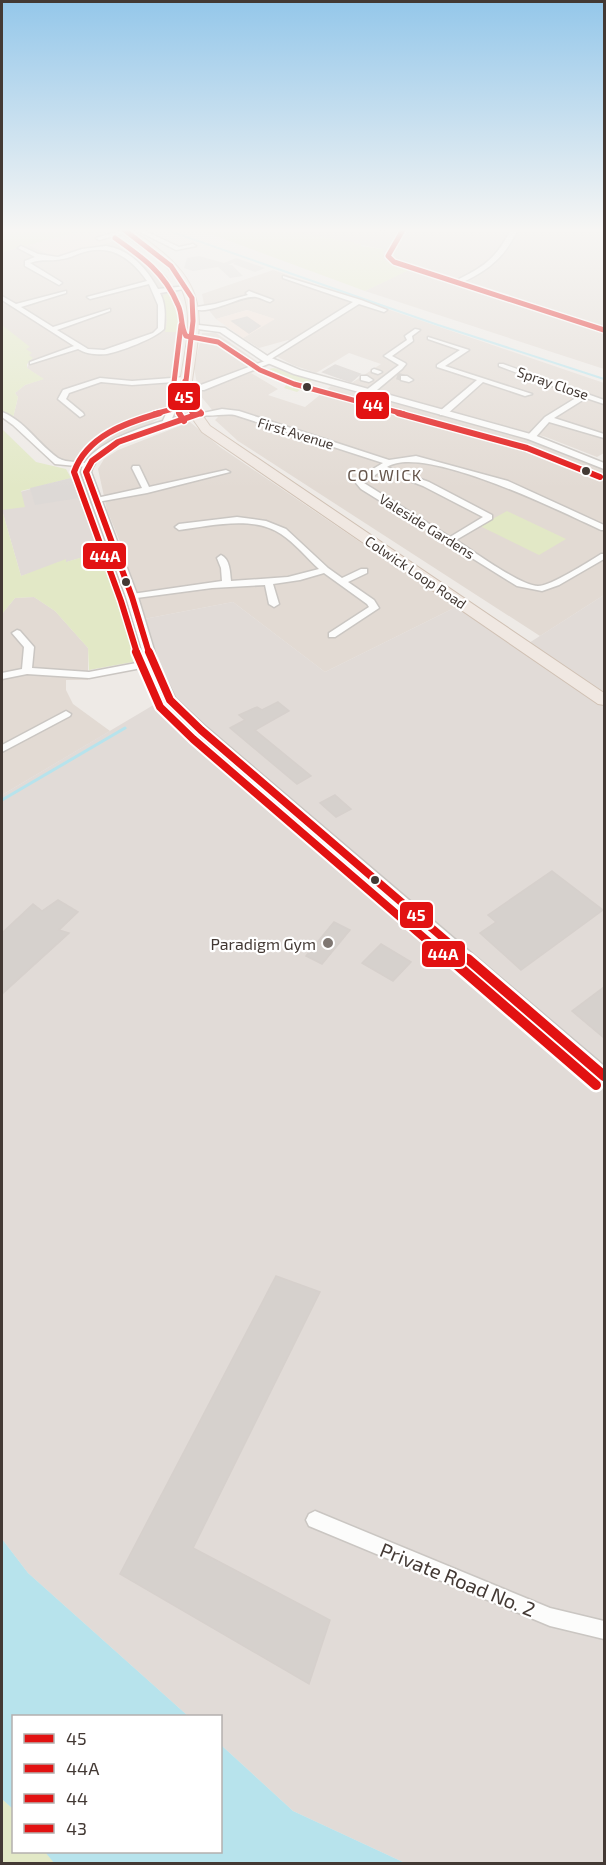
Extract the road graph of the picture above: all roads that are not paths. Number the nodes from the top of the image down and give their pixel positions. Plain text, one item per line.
1 (30, 315) edge
2 (91, 315) edge
3 (162, 315) edge
4 (194, 315) edge
5 (339, 315) edge
6 (557, 315) edge
7 (193, 327) junction
8 (420, 328) dead end
9 (51, 330) junction
10 (604, 330) edge
11 (430, 338) dead end
12 (78, 347) junction
13 (268, 360) junction
14 (34, 361) dead end
15 (501, 365) dead end
16 (482, 379) junction
17 (185, 380) junction
18 (201, 388) dead end
19 (368, 393) junction
20 (528, 394) dead end
21 (585, 395) junction
22 (176, 400) dead end
23 (604, 402) edge
24 (443, 413) junction
25 (2, 414) edge
26 (80, 414) dead end
27 (198, 415) junction
28 (549, 420) junction
29 (166, 423) junction
30 (603, 436) dead end
31 (531, 437) junction
32 (87, 465) junction
33 (385, 465) junction
34 (604, 466) edge
35 (140, 472) dead end
36 (219, 472) dead end
37 (147, 491) junction
38 (95, 501) junction
39 (179, 527) dead end
40 (604, 528) edge
41 (449, 541) junction
42 (604, 556) edge
43 (221, 558) dead end
44 (325, 570) junction
45 (364, 571) dead end
46 (343, 581) junction
47 (227, 584) junction
48 (269, 584) junction
49 (132, 597) junction
50 (274, 604) dead end
51 (17, 633) dead end
52 (332, 635) dead end
53 (152, 663) junction
54 (27, 671) junction
55 (2, 676) edge
56 (604, 700) edge
57 (66, 714) dead end
58 (2, 749) edge
59 (604, 1076) edge
60 (315, 1520) dead end
61 (604, 1630) edge

1 - 9 street
2 - 9 street
3 - 12 street
4 - 7 main road
5 - 13 street
6 - 10 street
7 - 13 street
7 - 17 main road
8 - 19 street
9 - 12 street
11 - 16 street
12 - 14 street
13 - 18 street
13 - 19 street
15 - 21 street, Spray Close
16 - 20 street
16 - 24 street
17 - 26 street
17 - 27 main road
19 - 24 street
21 - 23 street, Spray Close
21 - 28 street
22 - 29 street
24 - 31 street
25 - 32 street
27 - 29 street
27 - 33 street, First Avenue
27 - 56 main road, Colwick Loop Road
28 - 30 street
28 - 31 street
29 - 32 street
31 - 34 street
32 - 38 street
33 - 40 street
33 - 41 street, Valeside Gardens
33 - 41 street, First Avenue
35 - 37 street
36 - 37 street
37 - 38 street
38 - 49 street
39 - 44 street
41 - 42 street, Valeside Gardens
43 - 47 street
44 - 46 street
44 - 48 street
45 - 46 street
46 - 52 street
47 - 48 street
47 - 49 street
48 - 50 street
49 - 53 street
51 - 54 street
53 - 54 street
53 - 59 street
54 - 55 street
57 - 58 street
60 - 61 street, Private Road No. 2

